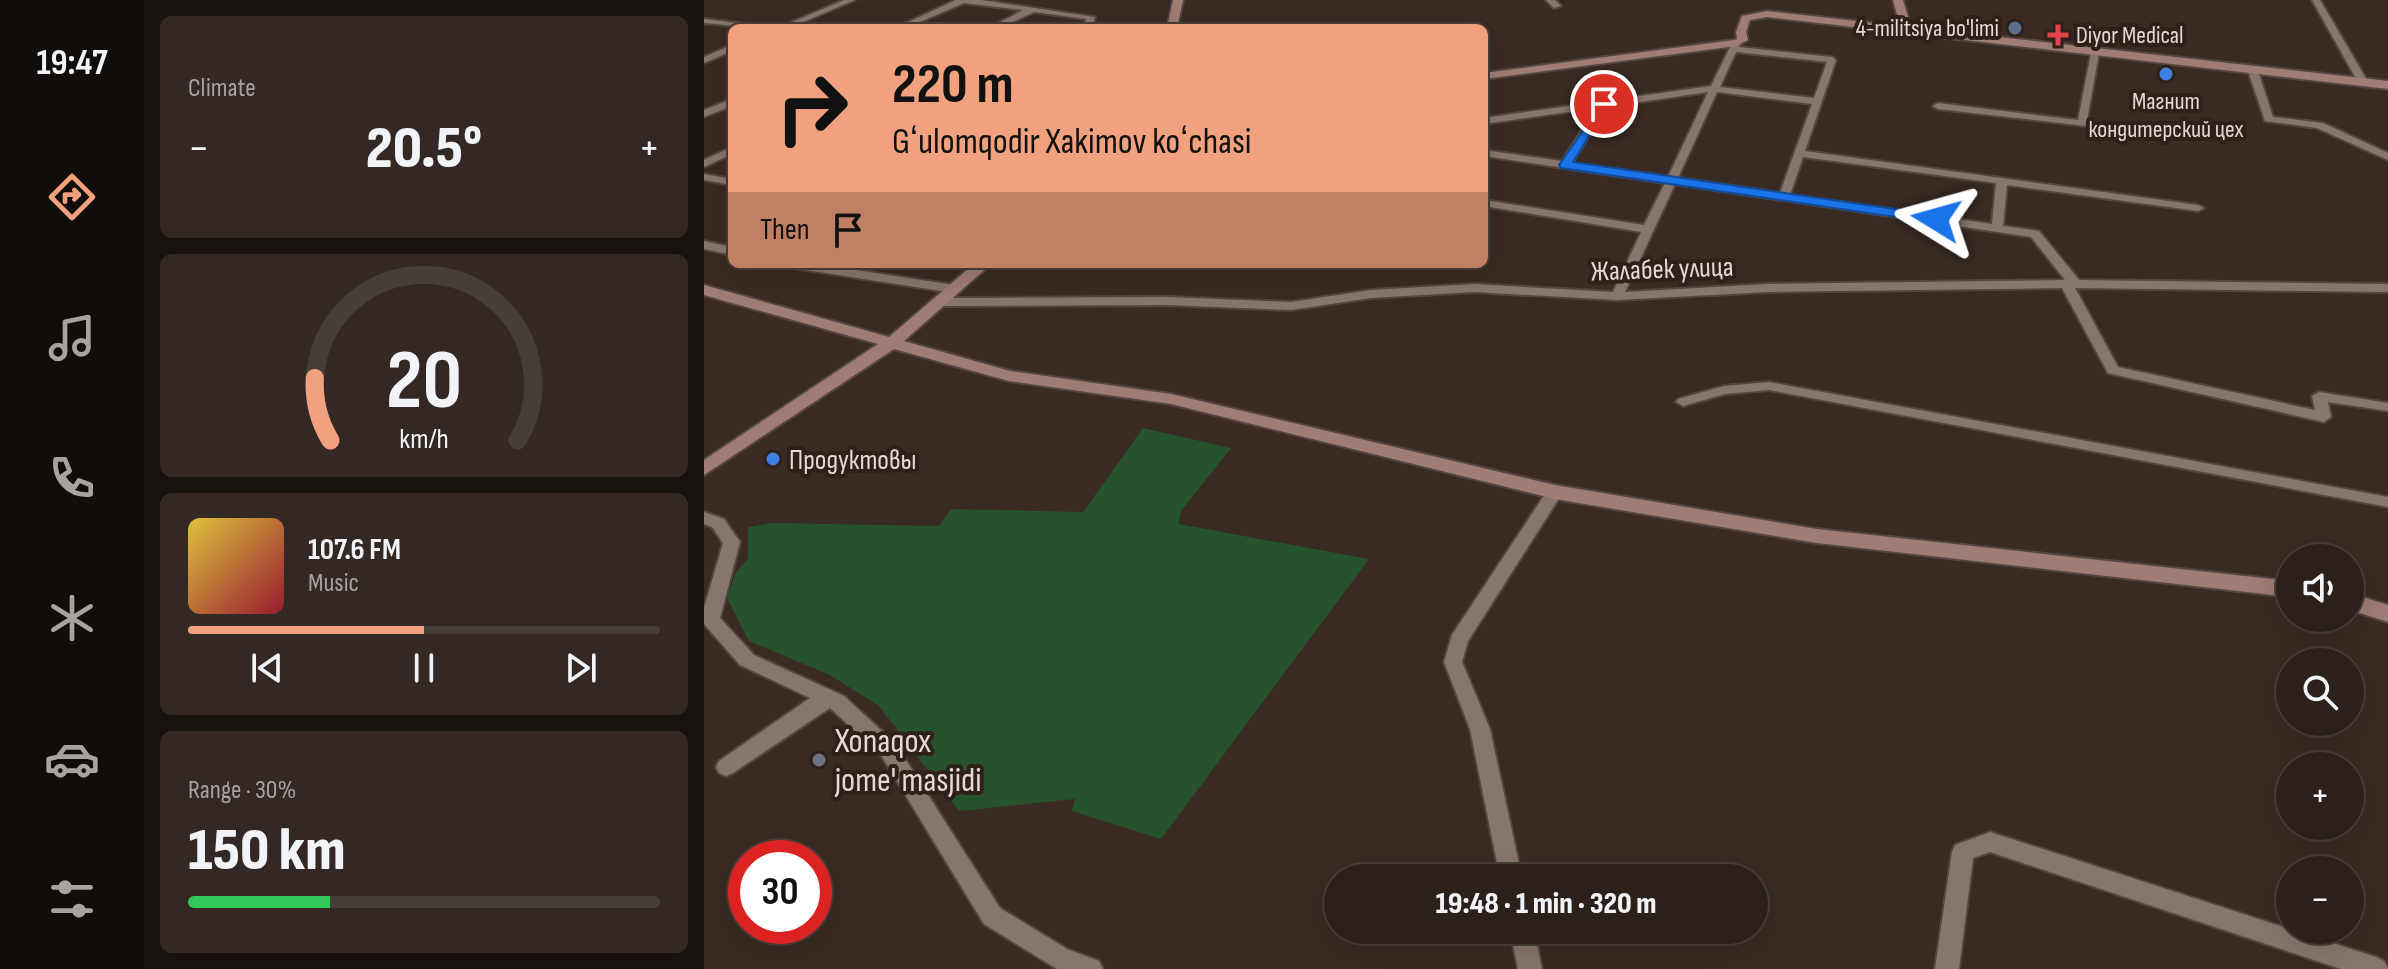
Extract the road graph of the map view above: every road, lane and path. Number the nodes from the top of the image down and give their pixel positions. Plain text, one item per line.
1 (851, 0) edge
2 (963, 0) edge
3 (1178, 0) edge
4 (1898, 0) edge
5 (2316, 0) edge
6 (1032, 10) junction
7 (704, 21) edge
8 (728, 24) edge
9 (792, 24) edge
10 (908, 24) edge
11 (1002, 24) edge
12 (1089, 24) edge
13 (1173, 24) edge
14 (1906, 28) junction
15 (1926, 31) junction
16 (1736, 46) junction
17 (728, 50) edge
18 (2095, 53) junction
19 (2123, 54) junction
20 (704, 60) edge
21 (2253, 71) junction
22 (1488, 76) edge
23 (2360, 79) junction
24 (2388, 82) edge
25 (1712, 89) junction
26 (1815, 101) junction
27 (728, 104) edge
28 (1604, 104) junction
29 (1938, 106) dead end
30 (704, 114) edge
31 (1488, 120) edge
32 (728, 152) edge
33 (1800, 153) junction
34 (1488, 154) edge
35 (2388, 157) edge
36 (704, 164) edge
37 (1565, 165) junction
38 (704, 177) edge
39 (728, 181) edge
40 (1673, 181) junction
41 (2002, 181) junction
42 (1784, 197) junction
43 (1488, 204) edge
44 (2198, 208) dead end
45 (1997, 228) junction
46 (1646, 229) junction
47 (704, 245) edge
48 (728, 250) edge
49 (812, 268) edge
50 (848, 268) edge
51 (978, 268) edge
52 (840, 274) junction
53 (2071, 284) junction
54 (2388, 288) edge
55 (954, 289) junction
56 (704, 290) edge
57 (1617, 296) junction
58 (940, 302) junction
59 (892, 343) junction
60 (1683, 402) dead end
61 (2388, 407) edge
62 (704, 469) edge
63 (1555, 492) junction
64 (2388, 502) edge
65 (704, 518) edge
66 (2276, 587) edge
67 (2364, 606) edge
68 (2388, 614) edge
69 (827, 697) junction
70 (726, 767) dead end
71 (1508, 864) edge
72 (1525, 944) edge
73 (1091, 969) edge
74 (1530, 969) edge
75 (1947, 969) edge
76 (2376, 969) edge

1 - 9 street
2 - 6 street
2 - 10 street
3 - 13 main road
4 - 14 main road
5 - 23 street
6 - 11 street
6 - 12 street
7 - 8 street
14 - 15 main road
14 - 16 main road
15 - 18 main road
15 - 19 main road
16 - 22 main road
16 - 25 street
16 - 26 street
17 - 20 street
18 - 19 main road
18 - 29 street
19 - 21 main road
19 - 23 main road
21 - 23 main road
21 - 35 street
23 - 24 main road
25 - 26 street
25 - 28 street
25 - 40 street
26 - 33 street
27 - 30 street
28 - 31 street
28 - 37 street
32 - 36 street
33 - 41 street
33 - 42 street
34 - 37 street
37 - 40 street
38 - 39 street
40 - 42 street
40 - 46 street
41 - 44 street
41 - 45 street
42 - 45 street
43 - 46 street
45 - 53 street
46 - 57 street
47 - 48 street
49 - 52 street
50 - 52 street
51 - 55 main road
52 - 55 street
53 - 54 street, Жалабек улица
53 - 57 street, Жалабек улица
53 - 61 street
55 - 58 main road
56 - 59 main road
57 - 58 street, Жалабек улица
58 - 59 main road
59 - 62 main road
59 - 63 main road
60 - 64 street
63 - 66 main road
63 - 71 street
65 - 69 street
67 - 68 main road
69 - 70 street
69 - 73 street
72 - 74 street
75 - 76 street

